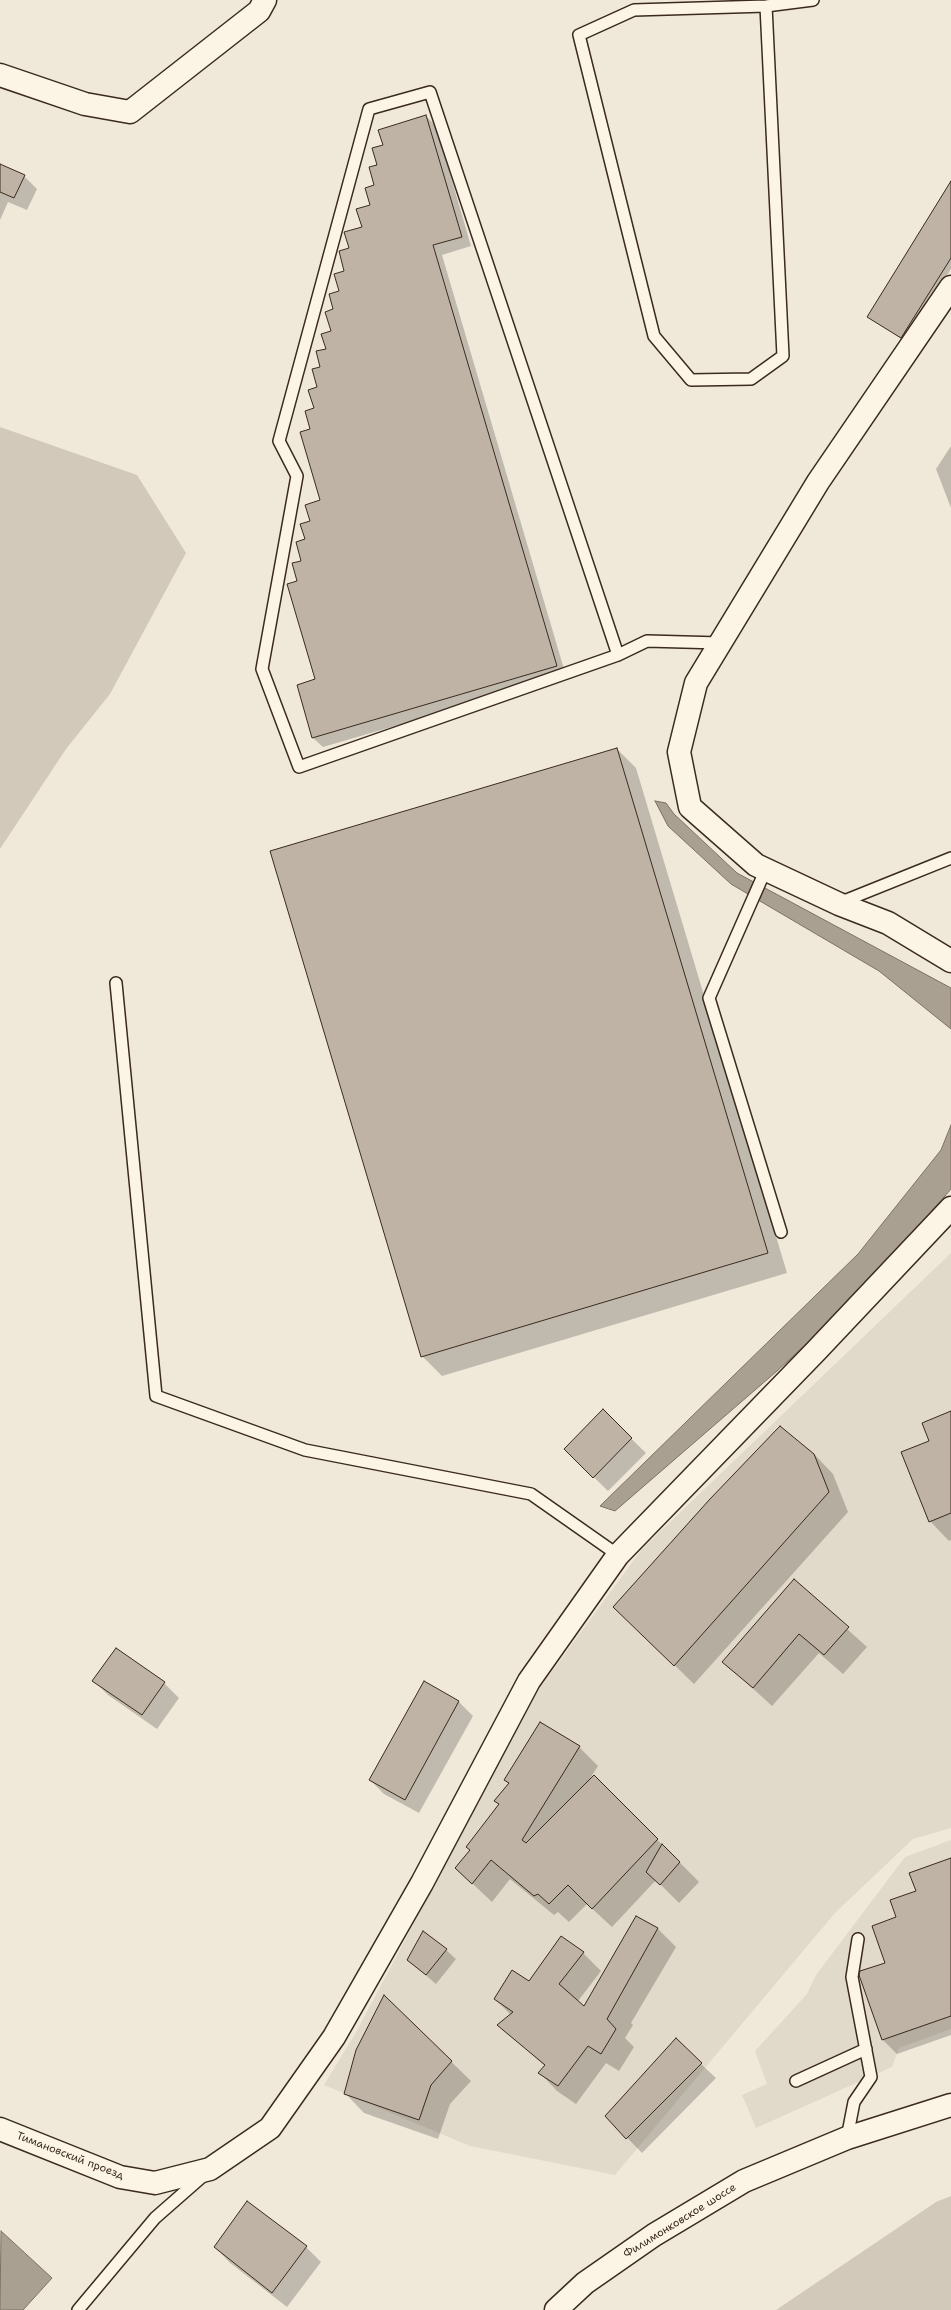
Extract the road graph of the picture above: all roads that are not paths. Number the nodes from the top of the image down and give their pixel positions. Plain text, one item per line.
1 (265, 0) edge
2 (813, 0) edge
3 (766, 6) junction
4 (0, 75) edge
5 (951, 287) edge
6 (720, 643) junction
7 (618, 654) junction
8 (951, 858) edge
9 (766, 869) junction
10 (839, 904) junction
11 (951, 961) edge
12 (116, 982) dead end
13 (951, 1208) edge
14 (781, 1232) dead end
15 (618, 1555) junction
16 (858, 1939) dead end
17 (866, 2049) junction
18 (796, 2081) dead end
19 (951, 2105) edge
20 (0, 2129) edge
21 (847, 2138) junction
22 (210, 2169) junction
23 (78, 2310) edge
24 (556, 2310) edge

1 - 4 street
2 - 3 lane
3 - 3 lane
5 - 6 street
6 - 7 lane
6 - 9 street
7 - 7 lane
8 - 10 lane
9 - 10 street
9 - 14 lane
10 - 11 street
12 - 15 lane
13 - 15 street
15 - 22 street
16 - 17 lane
17 - 18 lane
17 - 21 lane
19 - 21 street, Филимонковское шоссе
20 - 22 street, Тимановский проезд
21 - 24 street, Филимонковское шоссе
22 - 23 lane

